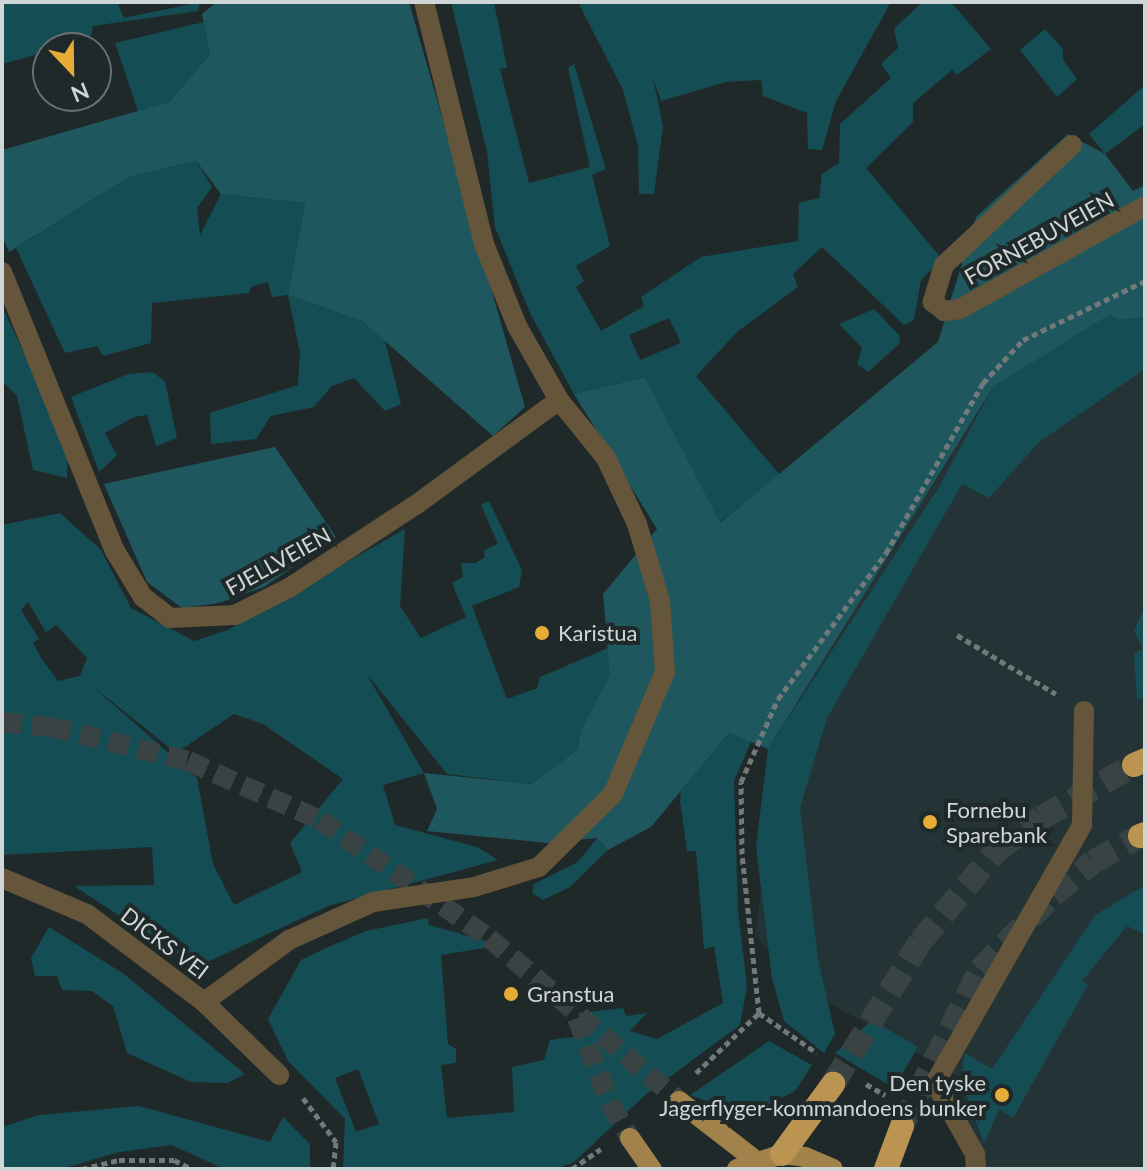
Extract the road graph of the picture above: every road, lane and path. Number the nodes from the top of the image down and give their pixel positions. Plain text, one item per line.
1 (424, 2) edge
2 (1072, 145) dead end
3 (1145, 206) edge
4 (2, 272) edge
5 (1145, 281) edge
6 (559, 400) junction
7 (957, 635) dead end
8 (1084, 711) joint
9 (2, 878) edge
10 (204, 1002) junction
11 (759, 1013) dead end
12 (279, 1075) joint
13 (833, 1084) tunnel mouth
14 (679, 1101) tunnel mouth
15 (902, 1126) tunnel mouth
16 (630, 1138) tunnel mouth
17 (782, 1154) junction
18 (746, 1164) edge
19 (82, 1169) edge
20 (192, 1169) edge
21 (333, 1169) edge
22 (652, 1169) edge
23 (833, 1169) edge
24 (886, 1169) edge
25 (976, 1169) edge

1 - 6 street
2 - 3 street, FORNEBUVEIEN
4 - 6 street, FJELLVEIEN
5 - 11 path
6 - 10 street
7 - 8 path
8 - 25 street
9 - 10 street, DICKS VEI
10 - 12 street, DICKS VEI
12 - 21 path
13 - 17 highway
14 - 18 main road
15 - 24 highway
16 - 22 main road
17 - 18 main road
17 - 23 main road
19 - 20 path

